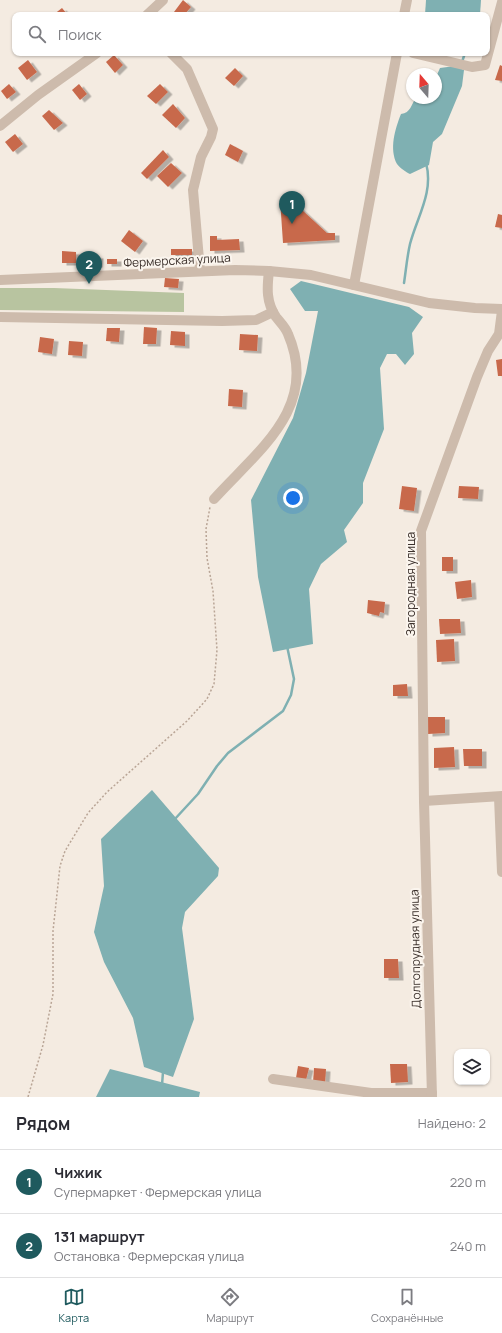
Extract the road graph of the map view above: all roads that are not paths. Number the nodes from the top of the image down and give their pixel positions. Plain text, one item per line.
1 (163, 0) edge
2 (406, 0) edge
3 (502, 2) edge
4 (150, 12) edge
5 (404, 12) edge
6 (490, 44) edge
7 (93, 56) edge
8 (174, 56) edge
9 (396, 56) edge
10 (426, 56) edge
11 (487, 56) edge
12 (0, 126) edge
13 (200, 271) junction
14 (269, 271) junction
15 (0, 280) edge
16 (354, 285) junction
17 (502, 310) edge
18 (273, 312) junction
19 (0, 317) edge
20 (214, 499) road end
21 (501, 796) edge
22 (424, 801) junction
23 (502, 872) edge
24 (273, 1079) dead end
25 (432, 1095) edge

1 - 4 street
2 - 5 street
3 - 6 street
7 - 12 street
8 - 13 street
9 - 16 street
10 - 11 street
13 - 14 street, Фермерская улица
13 - 15 street, Фермерская улица
14 - 16 street, Фермерская улица
14 - 18 street
16 - 17 street, Фермерская улица
17 - 22 street, Загородная улица
18 - 19 street
18 - 20 street
21 - 22 street
21 - 23 street
22 - 25 street, Долгопрудная улица
24 - 25 street

